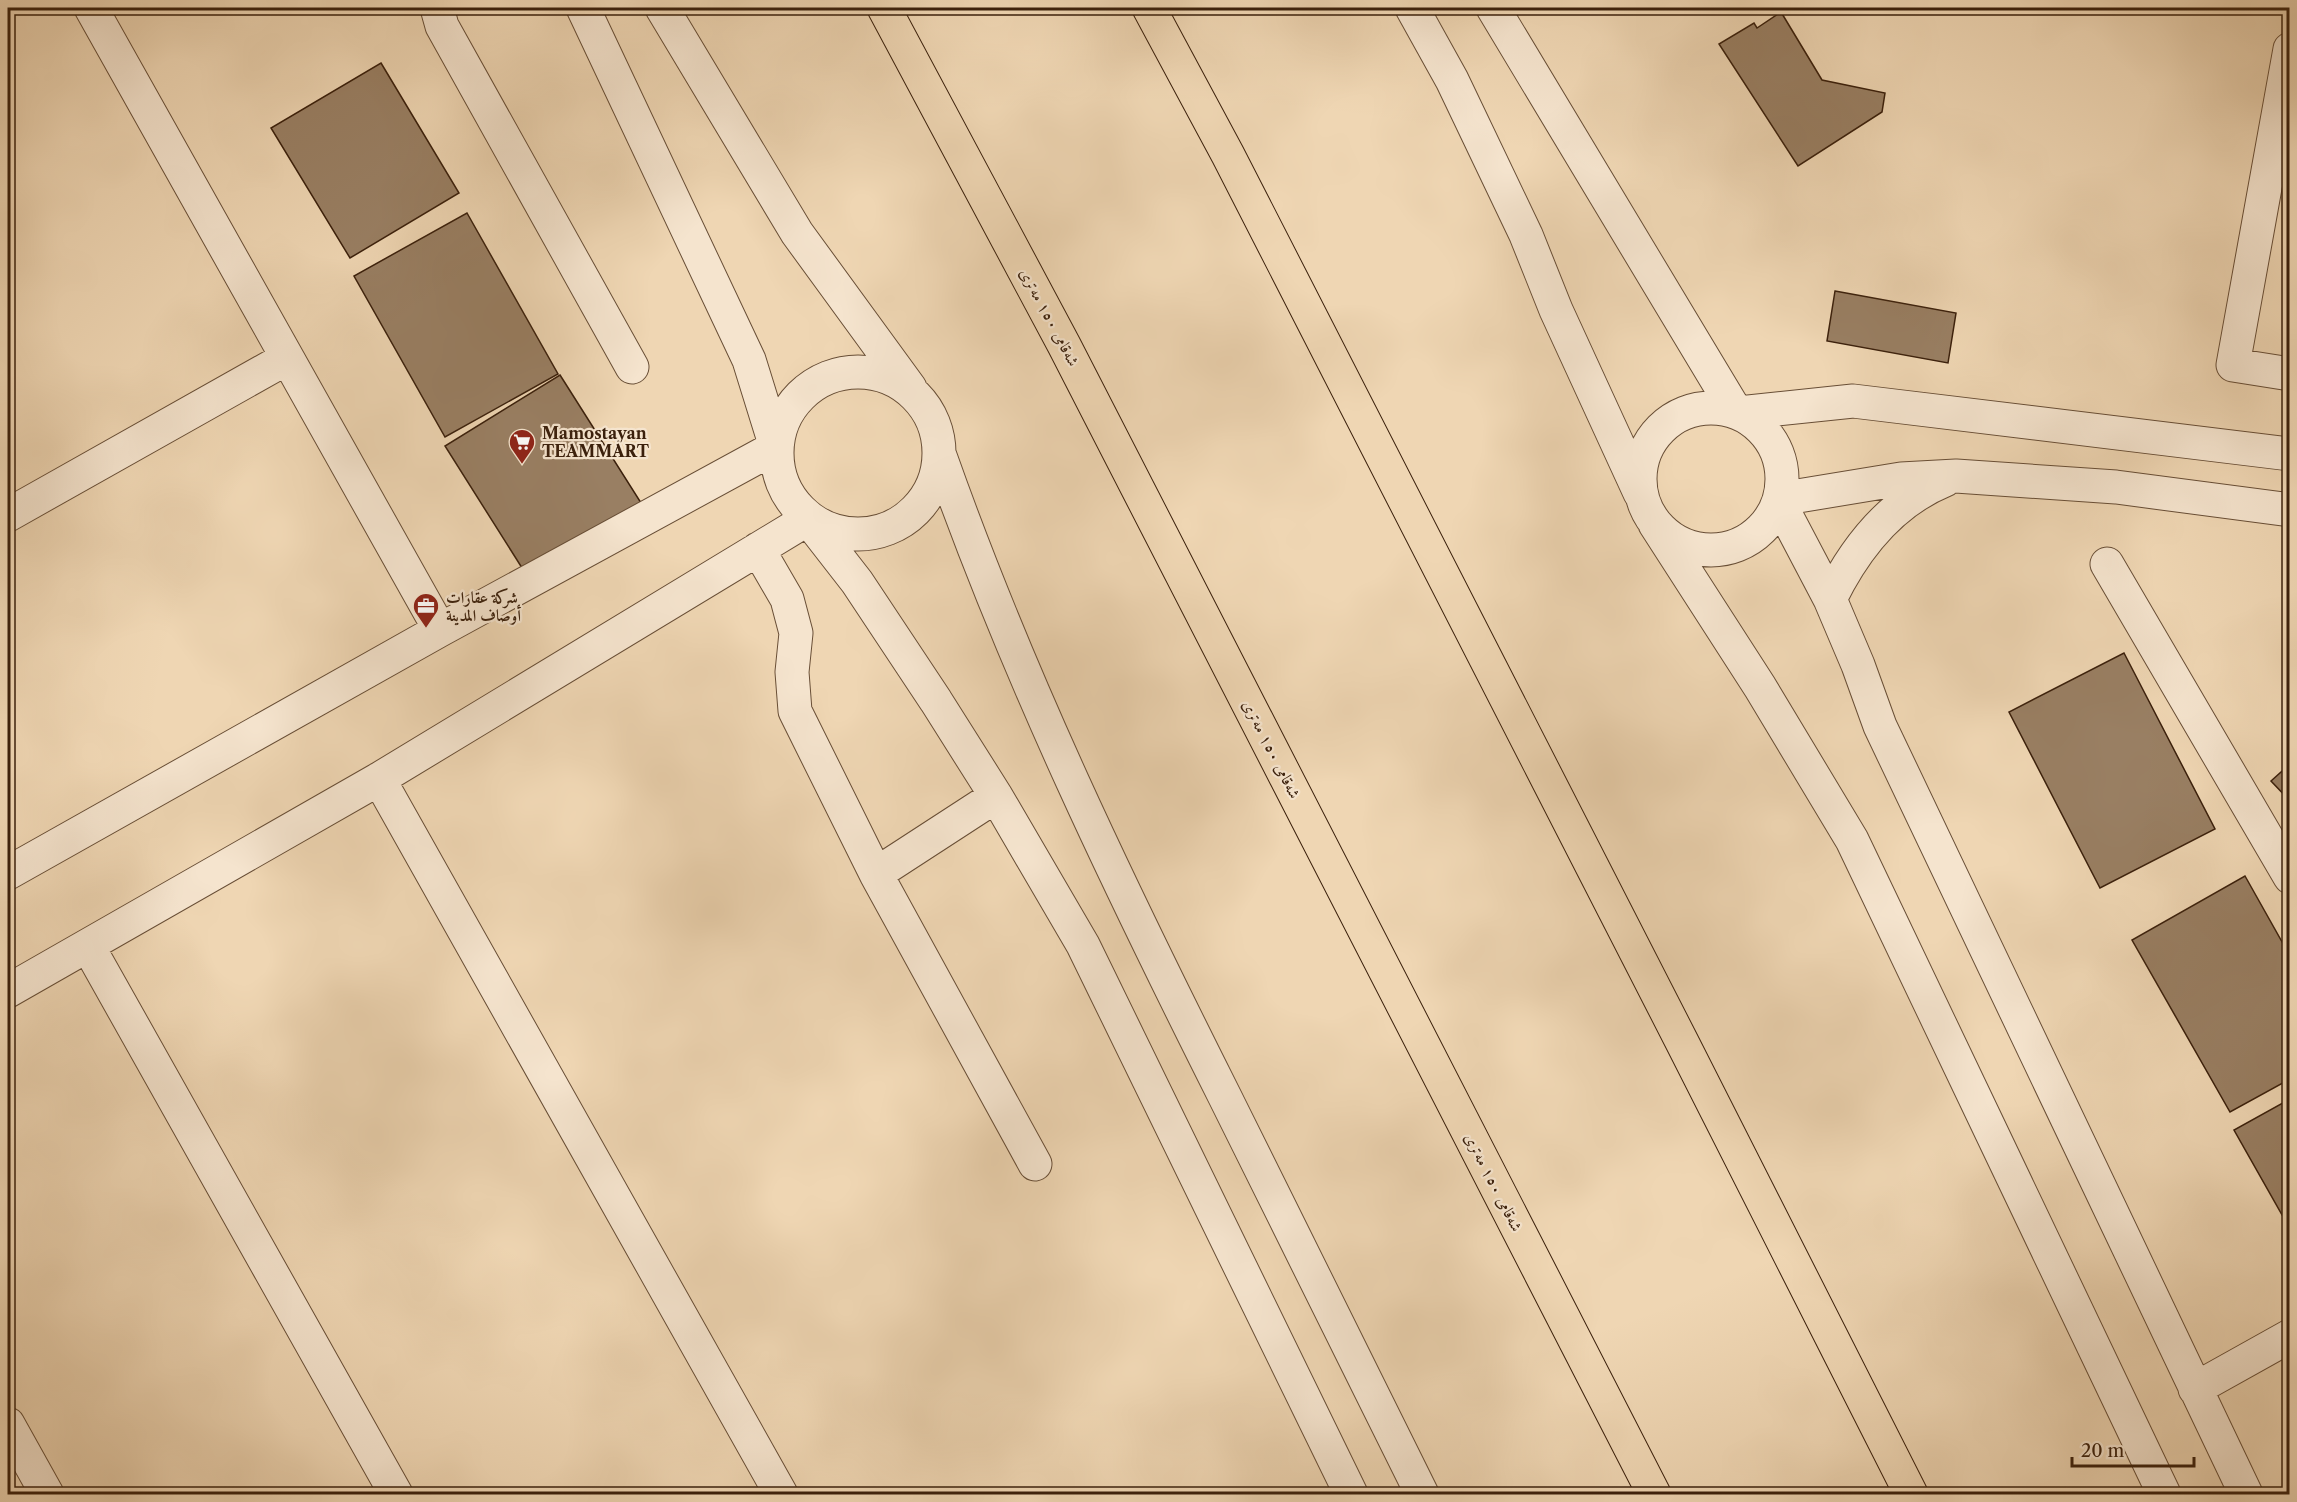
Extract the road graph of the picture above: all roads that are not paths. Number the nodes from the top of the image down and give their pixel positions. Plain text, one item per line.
1 (91, 8) edge
2 (437, 8) edge
3 (583, 8) edge
4 (662, 8) edge
5 (884, 8) edge
6 (1149, 8) edge
7 (1412, 8) edge
8 (1493, 8) edge
9 (2289, 49) edge
10 (287, 358) junction
11 (632, 368) dead end
12 (2289, 374) edge
13 (915, 394) junction
14 (1737, 412) junction
15 (776, 447) junction
16 (2289, 454) edge
17 (940, 456) junction
18 (1956, 476) junction
19 (1640, 493) junction
20 (1780, 500) junction
21 (2289, 510) edge
22 (8, 515) edge
23 (808, 519) junction
24 (1656, 524) junction
25 (758, 549) junction
26 (2107, 564) dead end
27 (1830, 599) junction
28 (440, 630) junction
29 (379, 779) junction
30 (996, 796) junction
31 (8, 873) edge
32 (876, 874) junction
33 (2289, 877) edge
34 (88, 946) junction
35 (8, 991) edge
36 (1035, 1164) dead end
37 (2289, 1336) edge
38 (2195, 1389) junction
39 (8, 1424) edge
40 (47, 1494) edge
41 (396, 1494) edge
42 (781, 1494) edge
43 (1351, 1494) edge
44 (1422, 1494) edge
45 (1654, 1494) edge
46 (1911, 1494) edge
47 (2164, 1494) edge
48 (2246, 1494) edge

1 - 10 street
2 - 11 street
3 - 15 street
4 - 13 street
5 - 45 highway, شەقامی ١٥٠ مەتری
6 - 46 highway
7 - 19 street
8 - 14 street
9 - 12 street
10 - 22 street
10 - 28 street
13 - 15 street
13 - 17 street
14 - 16 street
14 - 19 street
14 - 20 street
15 - 23 street
15 - 28 street
17 - 23 street
17 - 44 street
18 - 20 street
18 - 21 street
18 - 27 street
19 - 24 street
20 - 24 street
20 - 27 street
23 - 25 street
23 - 30 street
24 - 47 street
25 - 29 street
25 - 32 street
26 - 33 street
27 - 38 street
28 - 31 street
29 - 34 street
29 - 42 street
30 - 32 street
30 - 43 street
32 - 36 street
34 - 35 street
34 - 41 street
37 - 38 street
38 - 48 street
39 - 40 street

